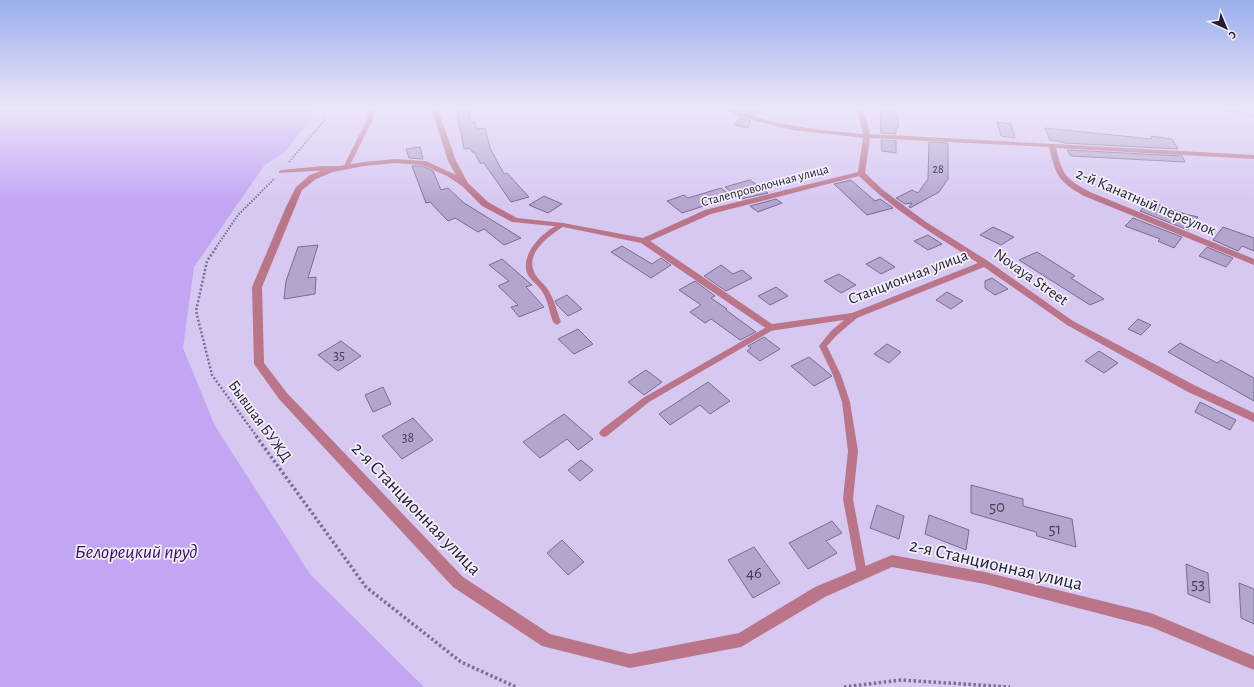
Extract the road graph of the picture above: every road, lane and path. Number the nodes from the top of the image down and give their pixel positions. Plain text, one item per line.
1 (309, 139) edge
2 (360, 139) edge
3 (445, 139) edge
4 (867, 139) edge
5 (939, 139) edge
6 (1052, 145) junction
7 (1254, 157) edge
8 (346, 168) junction
9 (281, 172) junction
10 (861, 173) junction
11 (464, 184) junction
12 (562, 225) junction
13 (644, 241) junction
14 (1254, 262) edge
15 (986, 263) junction
16 (854, 316) junction
17 (557, 322) dead end
18 (770, 328) junction
19 (1254, 418) edge
20 (604, 433) dead end
21 (862, 574) junction
22 (1254, 663) edge
23 (516, 687) edge
24 (844, 687) edge
25 (1010, 687) edge

1 - 9 path, Бывшая БУЖД
2 - 8 lane
3 - 11 street
4 - 10 street
5 - 6 street
6 - 7 street
6 - 14 street, 2-й Канатный переулок
8 - 9 lane
8 - 11 street, 2-я Станционная улица
8 - 21 street, 2-я Станционная улица
9 - 23 path, Бывшая БУЖД
10 - 13 street, Сталепроволочная улица
10 - 15 street, Novaya Street
11 - 12 street
12 - 13 street
12 - 17 lane
13 - 18 street
15 - 16 street, Станционная улица
15 - 19 street, Novaya Street
16 - 18 street, Станционная улица
16 - 21 lane
18 - 20 lane
21 - 22 street, 2-я Станционная улица
24 - 25 path

